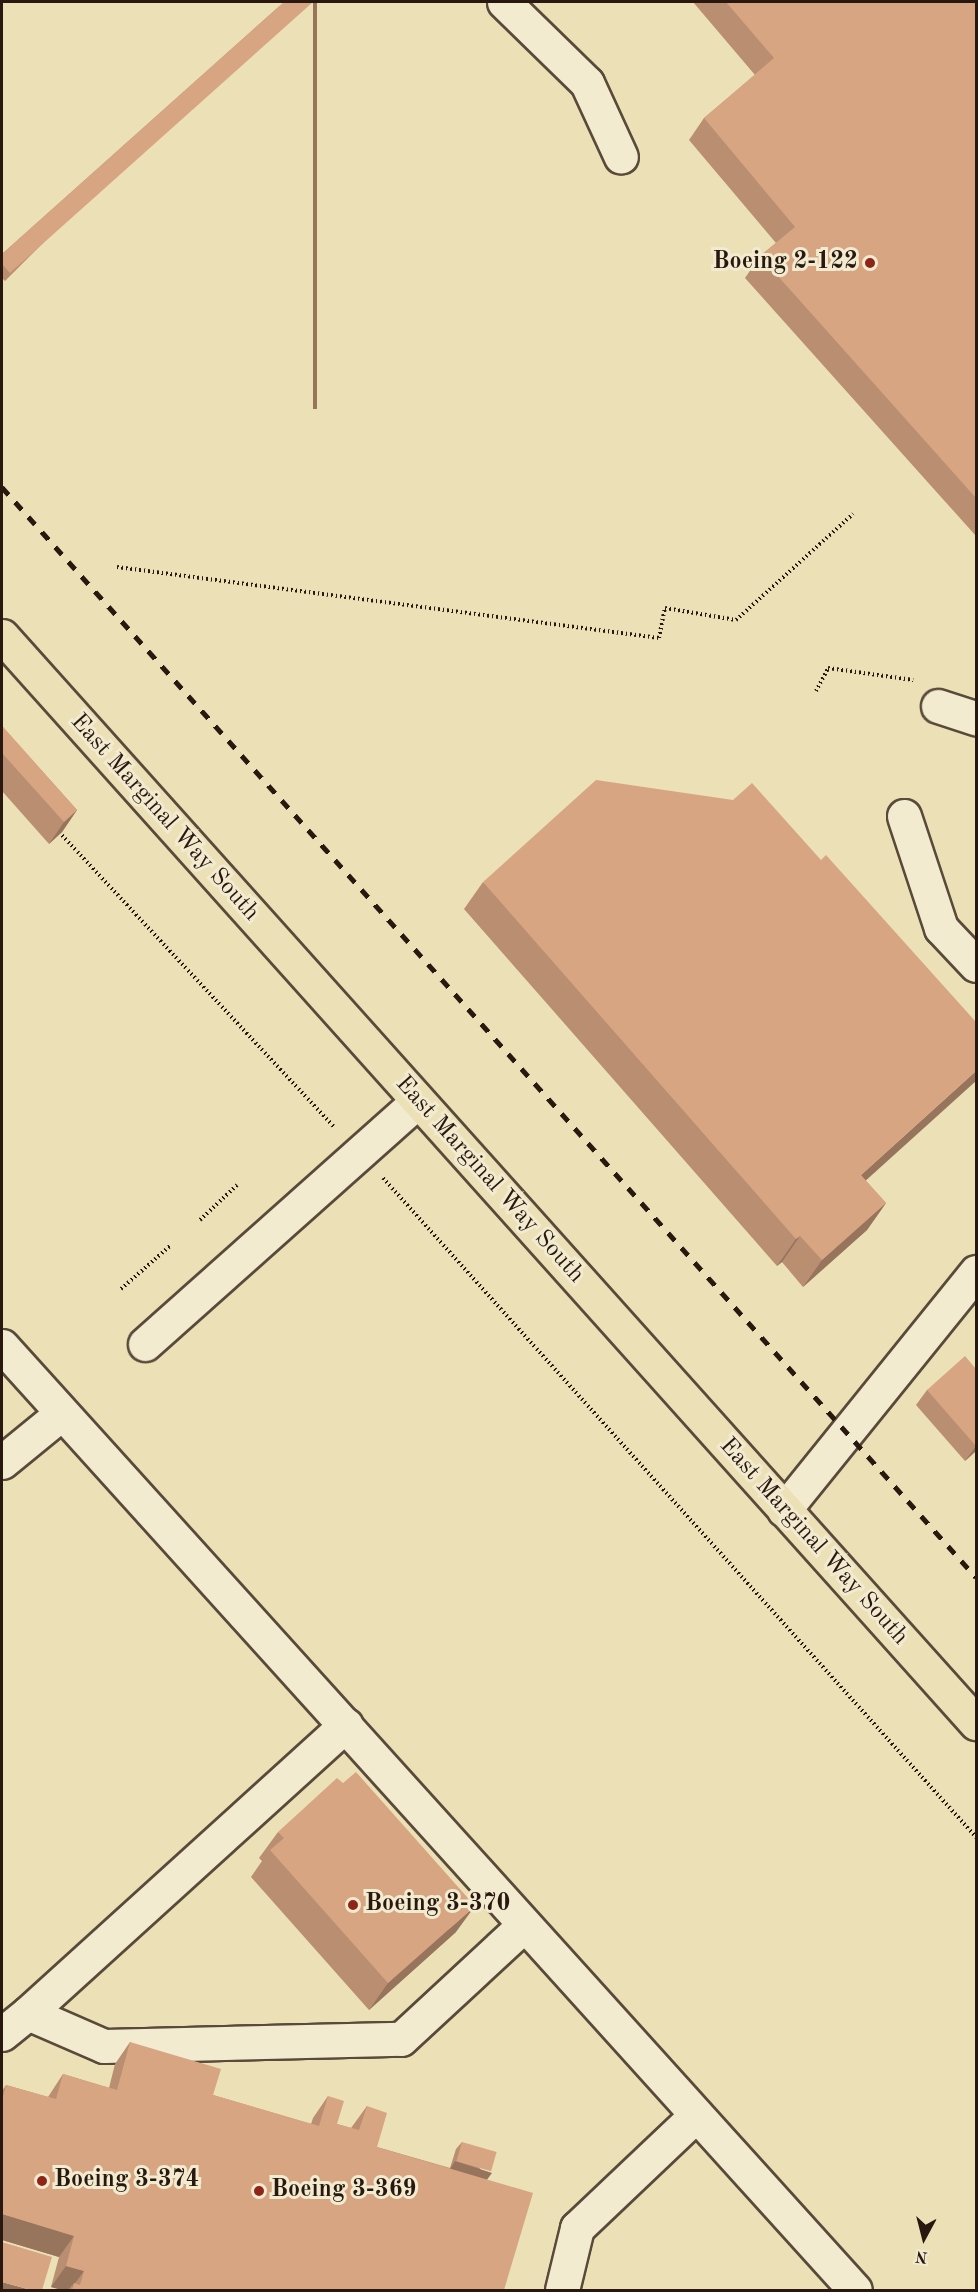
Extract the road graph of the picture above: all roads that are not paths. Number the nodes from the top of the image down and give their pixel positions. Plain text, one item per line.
1 (504, 2) edge
2 (621, 157) dead end
3 (2, 636) edge
4 (929, 693) road end
5 (976, 718) edge
6 (904, 816) dead end
7 (976, 965) edge
8 (418, 1101) junction
9 (976, 1272) edge
10 (145, 1344) dead end
11 (2, 1346) edge
12 (62, 1413) junction
13 (2, 1462) edge
14 (784, 1510) junction
15 (976, 1723) edge
16 (346, 1725) junction
17 (524, 1925) junction
18 (28, 2013) junction
19 (2, 2034) edge
20 (696, 2115) junction
21 (562, 2290) edge
22 (855, 2290) edge

1 - 2 lane
3 - 8 main road, East Marginal Way South
4 - 5 lane
6 - 7 lane
8 - 10 lane
8 - 14 main road, East Marginal Way South
9 - 14 lane
11 - 12 lane
12 - 13 lane
12 - 16 lane
14 - 15 main road, East Marginal Way South
16 - 17 lane
16 - 18 lane
17 - 18 lane
17 - 20 lane
18 - 19 lane
20 - 21 lane
20 - 22 lane

